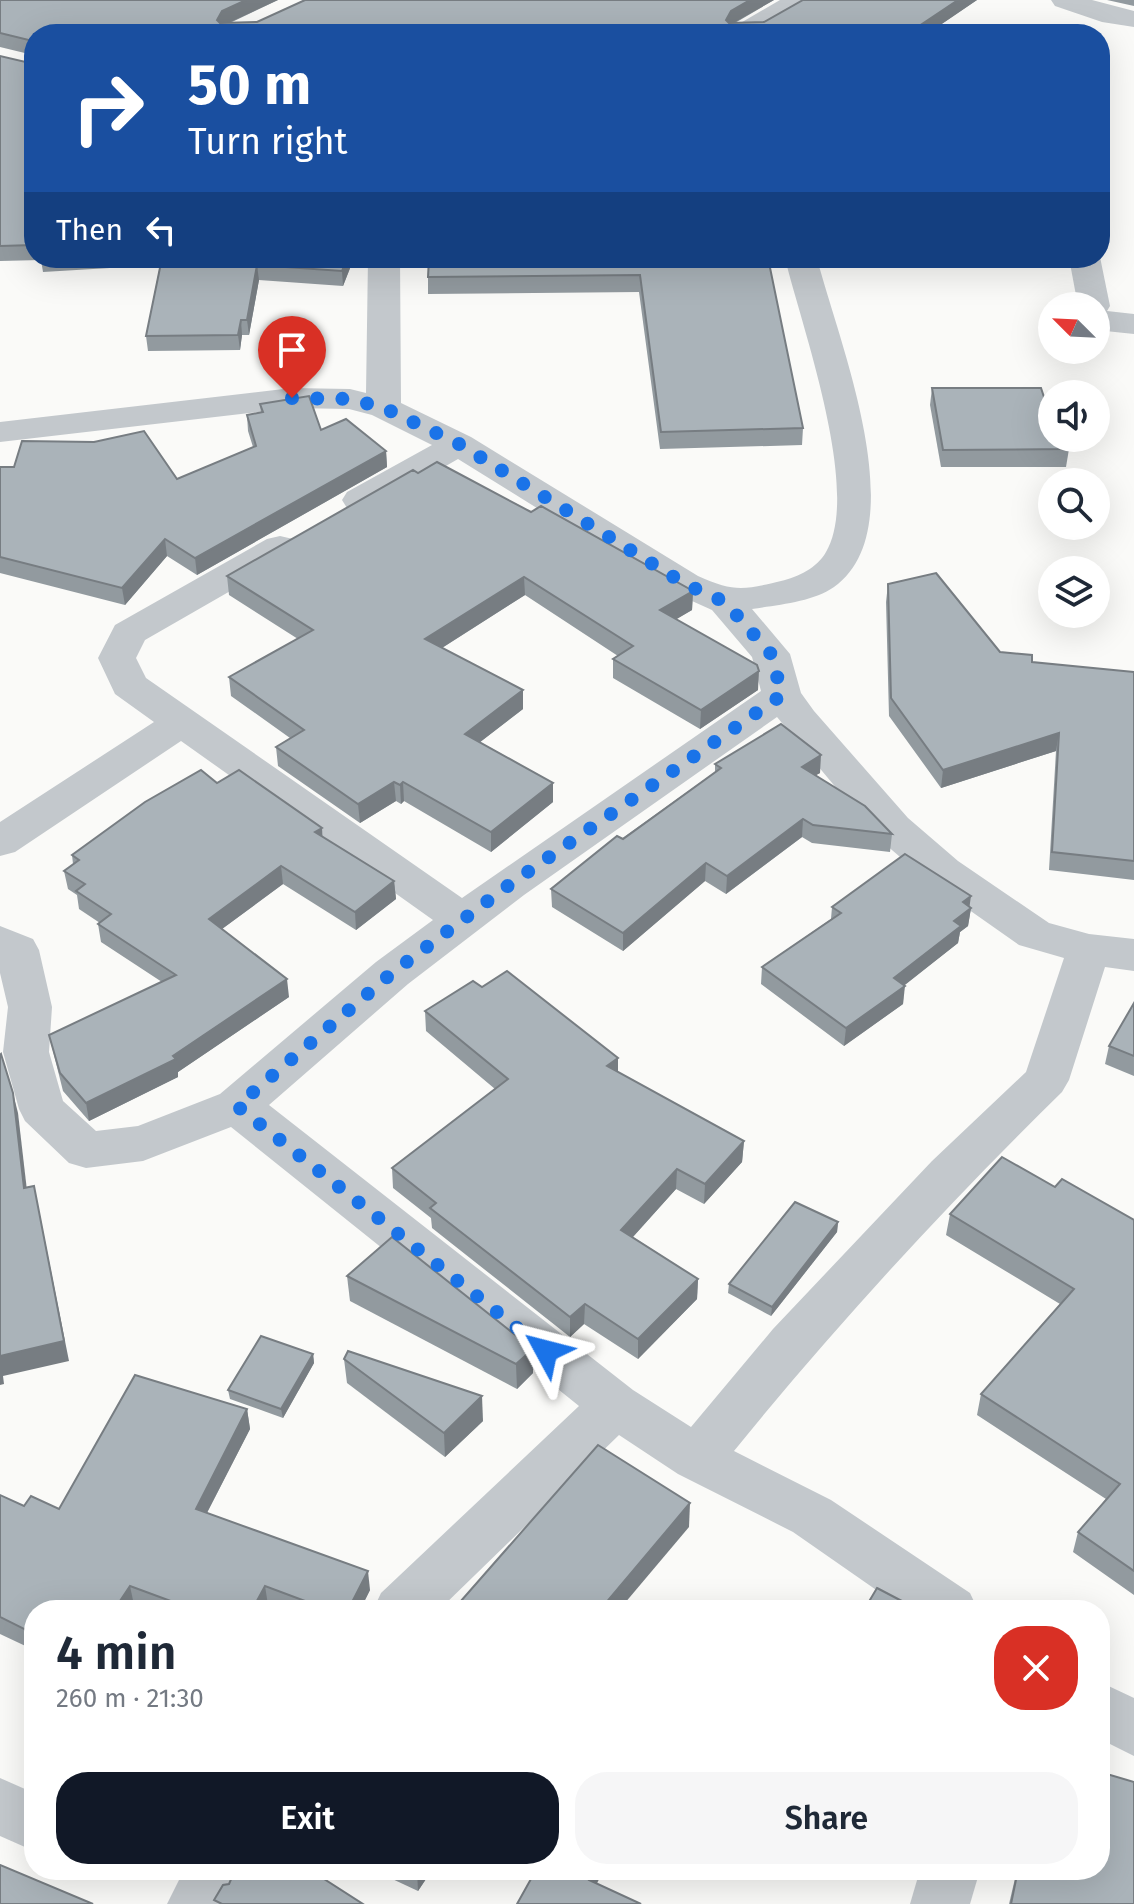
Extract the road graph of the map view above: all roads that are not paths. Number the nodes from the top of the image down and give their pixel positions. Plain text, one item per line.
1 (800, 0) edge
2 (1065, 0) edge
3 (1115, 23) edge
4 (759, 24) edge
5 (384, 268) edge
6 (804, 268) edge
7 (1087, 268) edge
8 (1091, 292) edge
9 (1110, 321) edge
10 (1134, 324) edge
11 (384, 408) junction
12 (0, 432) edge
13 (459, 444) junction
14 (725, 602) junction
15 (782, 695) junction
16 (182, 722) junction
17 (0, 842) edge
18 (463, 920) junction
19 (0, 941) edge
20 (1089, 950) junction
21 (1134, 955) edge
22 (237, 1106) junction
23 (615, 1405) junction
24 (697, 1458) junction
25 (411, 1600) edge
26 (935, 1600) edge
27 (1110, 1714) edge
28 (1134, 1729) edge
29 (0, 1806) edge
30 (24, 1818) edge
31 (947, 1880) edge
32 (940, 1904) edge

1 - 4 street
2 - 3 street
5 - 11 street
6 - 14 street
7 - 8 street
9 - 10 street
11 - 12 street
11 - 13 street
13 - 14 street
13 - 16 street
14 - 15 street
15 - 18 street
15 - 20 street
16 - 17 street
16 - 18 street
18 - 22 street
19 - 22 street
20 - 21 street
20 - 24 street
22 - 23 street
23 - 24 street
23 - 25 street
24 - 26 street
27 - 28 street
29 - 30 street
31 - 32 street

